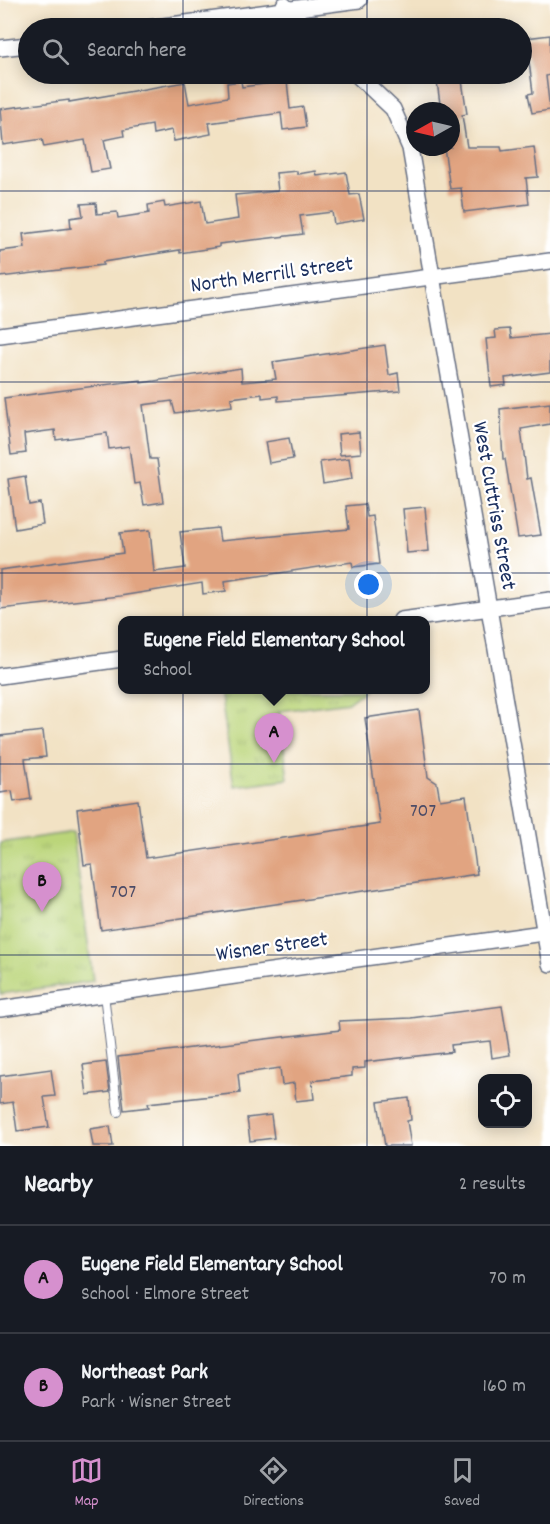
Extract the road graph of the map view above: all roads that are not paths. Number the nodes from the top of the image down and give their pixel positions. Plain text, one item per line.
1 (359, 0) edge
2 (284, 5) edge
3 (207, 18) edge
4 (298, 18) edge
5 (18, 46) edge
6 (0, 48) edge
7 (367, 84) edge
8 (550, 261) edge
9 (431, 277) junction
10 (0, 335) edge
11 (550, 600) edge
12 (488, 609) junction
13 (430, 617) edge
14 (118, 660) edge
15 (0, 676) edge
16 (547, 932) edge
17 (550, 964) edge
18 (104, 994) junction
19 (0, 1009) edge
20 (118, 1112) dead end

1 - 2 street
2 - 3 street
2 - 4 street
5 - 6 street
7 - 9 street, West Cuttriss Street
8 - 9 street, North Merrill Street
9 - 10 street, North Merrill Street
9 - 12 street, West Cuttriss Street
11 - 12 street
12 - 13 street
12 - 16 street, West Cuttriss Street
14 - 15 street
16 - 17 street, West Cuttriss Street
16 - 18 street, Wisner Street
18 - 19 street, Wisner Street
18 - 20 lane

